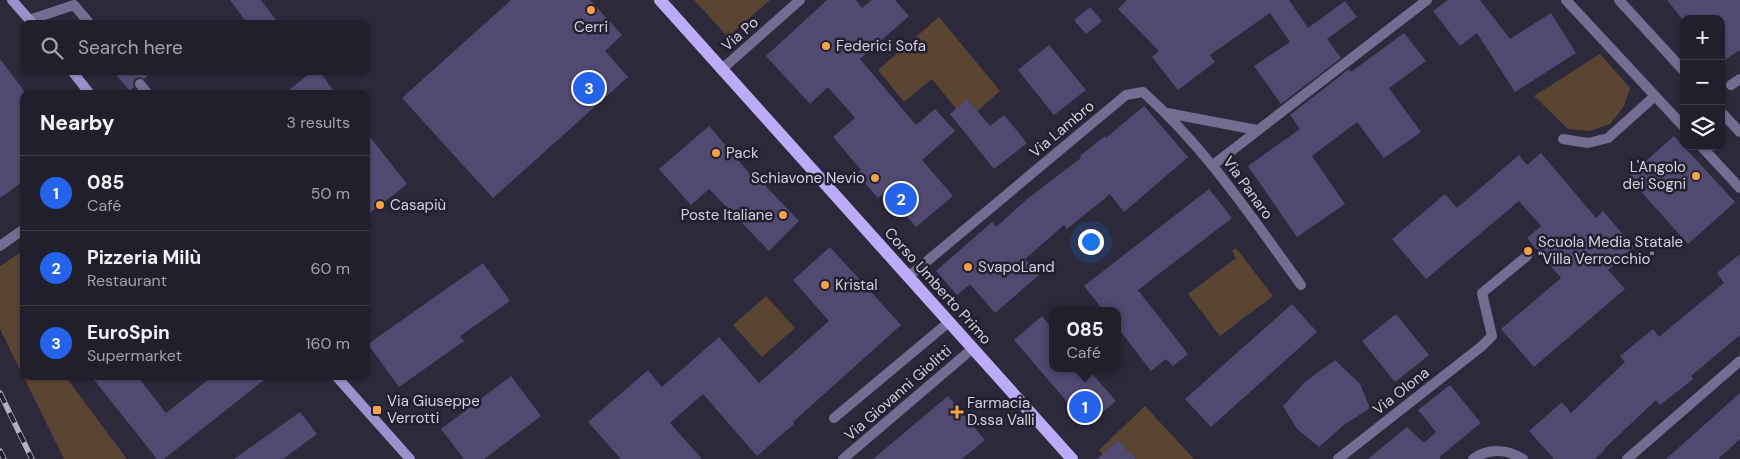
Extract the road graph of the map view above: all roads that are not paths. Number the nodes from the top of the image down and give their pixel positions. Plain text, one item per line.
1 (12, 0) edge
2 (660, 0) edge
3 (800, 0) edge
4 (1427, 0) edge
5 (1566, 0) edge
6 (1619, 0) edge
7 (29, 20) edge
8 (36, 20) edge
9 (87, 20) edge
10 (1680, 67) edge
11 (722, 70) junction
12 (75, 75) edge
13 (140, 84) dead end
14 (87, 90) edge
15 (145, 90) edge
16 (1655, 96) junction
17 (1167, 113) junction
18 (1725, 116) edge
19 (1680, 123) edge
20 (1257, 130) junction
21 (1740, 132) edge
22 (1563, 139) dead end
23 (1705, 150) edge
24 (1213, 165) junction
25 (1740, 188) edge
26 (20, 232) edge
27 (0, 246) edge
28 (1527, 256) dead end
29 (908, 277) junction
30 (1301, 285) dead end
31 (949, 322) junction
32 (972, 349) junction
33 (1740, 362) edge
34 (340, 380) edge
35 (834, 418) dead end
36 (410, 459) edge
37 (843, 459) edge
38 (1072, 459) edge
39 (1338, 459) edge
40 (1473, 459) edge
41 (1523, 459) edge
42 (1627, 459) edge

1 - 7 street
2 - 11 main road, Corso Umberto Primo
3 - 11 street, Via Po
4 - 20 street
5 - 16 street
6 - 10 street
8 - 9 street
11 - 29 main road, Corso Umberto Primo
12 - 14 street
13 - 15 street
16 - 19 street
16 - 22 street
17 - 20 street
17 - 24 street, Via Panaro
17 - 29 street, Via Lambro
18 - 21 street
20 - 24 street
23 - 25 street
24 - 30 street, Via Panaro
26 - 27 street
28 - 39 street, Via Olona
29 - 31 main road, Corso Umberto Primo
31 - 32 main road, Corso Umberto Primo
31 - 35 street
32 - 37 street, Via Giovanni Giolitti
32 - 38 main road, Corso Umberto Primo
33 - 42 street
34 - 36 street
40 - 41 street

